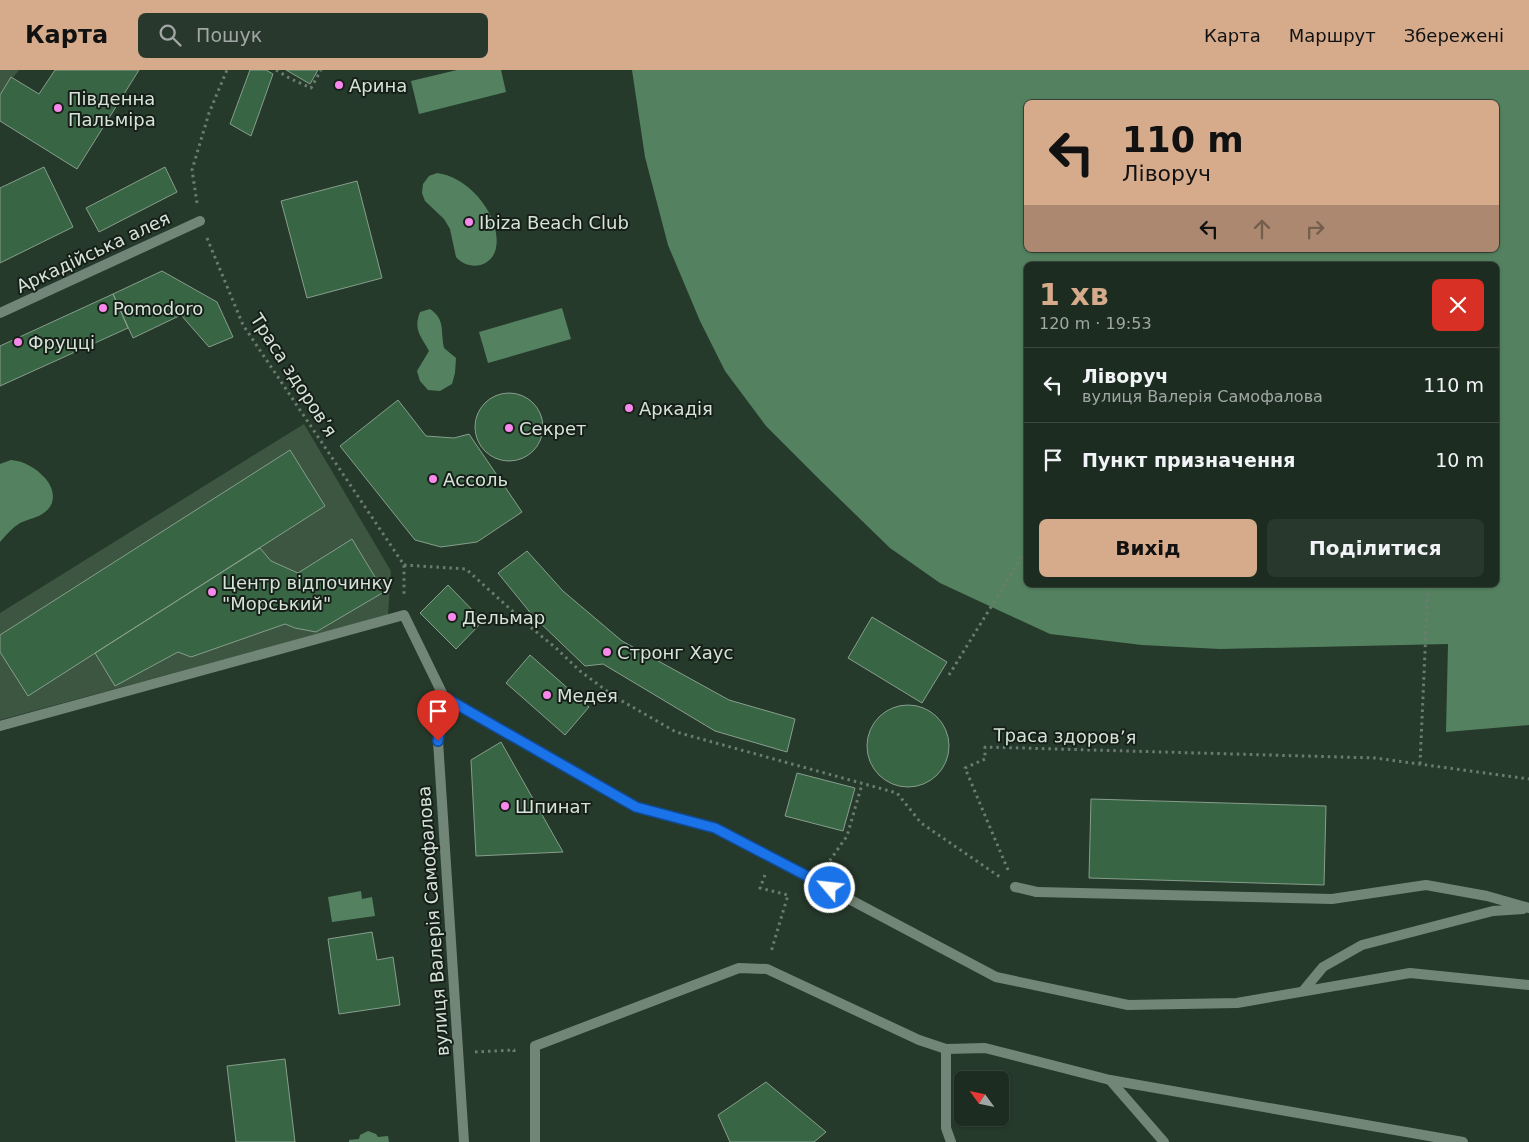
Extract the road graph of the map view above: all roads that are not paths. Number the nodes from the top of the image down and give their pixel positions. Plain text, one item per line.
1 (200, 221) road end
2 (0, 313) edge
3 (444, 697) junction
4 (0, 726) edge
5 (1015, 887) road end
6 (1529, 908) edge
7 (1529, 985) edge
8 (1304, 990) junction
9 (946, 1048) junction
10 (1110, 1080) junction
11 (464, 1142) edge
12 (534, 1142) edge
13 (951, 1142) edge
14 (1164, 1142) edge
15 (1463, 1142) edge

1 - 2 street, Аркадійська алея
3 - 4 street
3 - 8 street
3 - 11 street, вулиця Валерія Самофалова
5 - 6 street
6 - 8 street
7 - 8 street
9 - 10 street
9 - 12 street
9 - 13 street
10 - 14 street
10 - 15 street

